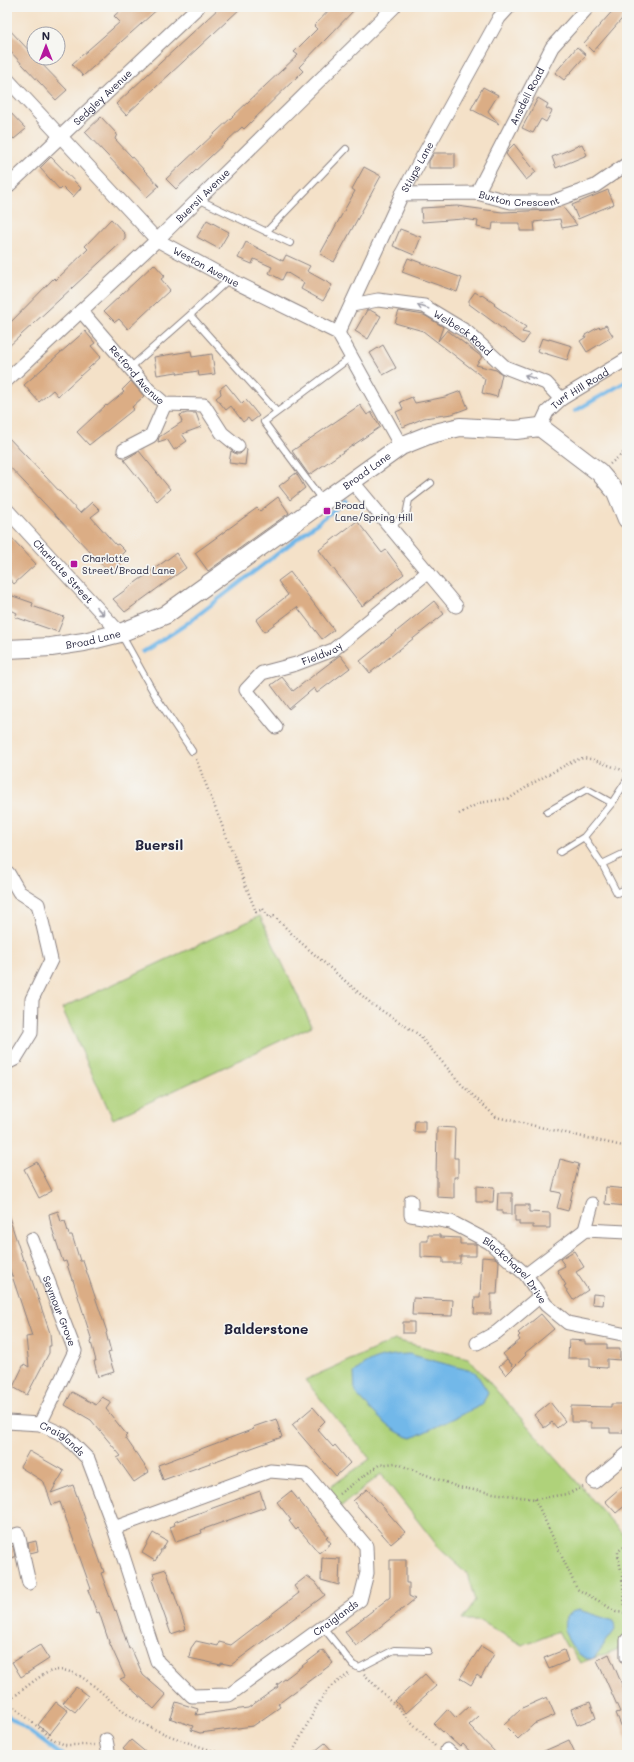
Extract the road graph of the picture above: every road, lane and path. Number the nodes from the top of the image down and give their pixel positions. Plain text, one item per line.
1 (198, 7) edge
2 (394, 7) edge
3 (509, 7) edge
4 (588, 7) edge
5 (7, 79) edge
6 (61, 136) junction
7 (346, 149) dead end
8 (627, 164) edge
9 (7, 187) edge
10 (477, 193) junction
11 (402, 194) junction
12 (198, 199) junction
13 (266, 232) junction
14 (157, 240) junction
15 (290, 244) dead end
16 (229, 279) junction
17 (352, 304) junction
18 (81, 311) junction
19 (190, 314) junction
20 (338, 333) junction
21 (351, 357) junction
22 (627, 359) edge
23 (130, 368) junction
24 (7, 380) edge
25 (561, 399) junction
26 (165, 404) junction
27 (277, 412) junction
28 (540, 427) junction
29 (238, 446) dead end
30 (401, 446) junction
31 (124, 450) dead end
32 (627, 450) edge
33 (599, 472) junction
34 (351, 480) junction
35 (431, 483) dead end
36 (323, 500) junction
37 (9, 515) edge
38 (627, 519) edge
39 (391, 526) junction
40 (428, 572) junction
41 (456, 606) dead end
42 (120, 633) junction
43 (7, 649) edge
44 (276, 727) dead end
45 (192, 751) joint
46 (627, 772) edge
47 (627, 780) edge
48 (612, 803) junction
49 (547, 812) dead end
50 (459, 814) dead end
51 (584, 837) junction
52 (560, 852) dead end
53 (627, 852) edge
54 (602, 864) junction
55 (8, 873) dead end
56 (627, 888) edge
57 (7, 1063) edge
58 (627, 1147) edge
59 (411, 1201) dead end
60 (592, 1204) dead end
61 (585, 1230) junction
62 (627, 1232) edge
63 (32, 1239) dead end
64 (526, 1275) junction
65 (539, 1296) junction
66 (627, 1335) edge
67 (477, 1343) dead end
68 (7, 1422) edge
69 (40, 1424) junction
70 (627, 1454) edge
71 (594, 1482) joint
72 (535, 1499) junction
73 (328, 1501) junction
74 (114, 1528) junction
75 (7, 1538) edge
76 (627, 1545) edge
77 (30, 1583) dead end
78 (627, 1612) edge
79 (323, 1627) junction
80 (627, 1640) edge
81 (428, 1651) dead end
82 (627, 1657) edge
83 (358, 1668) junction
84 (7, 1702) edge
85 (107, 1747) edge
86 (449, 1752) edge
87 (224, 1755) edge
88 (291, 1755) edge

1 - 6 street, Sedgley Avenue
2 - 12 street, Buersil Avenue
3 - 11 street, Stiups Lane
4 - 10 street, Ansdell Road
5 - 6 street, Weston Avenue
6 - 9 street, Sedgley Avenue
6 - 14 street, Weston Avenue
7 - 13 lane
8 - 10 street, Buxton Crescent
10 - 11 street, Buxton Crescent
11 - 17 street, Stiups Lane
12 - 13 lane
12 - 14 street, Buersil Avenue
13 - 15 lane
14 - 16 street, Weston Avenue
14 - 18 street, Buersil Avenue
16 - 19 lane
16 - 20 street, Weston Avenue
17 - 20 street, Stiups Lane
25 -> 17 street, Welbeck Road
18 - 23 street, Retford Avenue
18 - 24 street, Buersil Avenue
19 - 23 lane
19 - 27 lane
20 - 21 street
21 - 27 lane
21 - 30 street
22 - 25 street, Turf Hill Road
23 - 26 street, Retford Avenue
25 - 28 street, Turf Hill Road
26 - 29 street, Retford Avenue
26 - 31 street
27 - 36 lane
28 - 30 main road, Broad Lane
28 - 33 main road
30 - 34 main road, Broad Lane
32 - 33 path
33 - 38 main road
34 - 36 main road, Broad Lane
34 - 39 street
35 - 39 lane
36 - 42 main road, Broad Lane
37 -> 42 street, Charlotte Street
39 - 40 street
40 - 41 street
40 - 44 street, Fieldway
42 - 43 main road, Broad Lane
42 - 45 lane
45 - 58 path
46 - 50 path
47 - 48 lane
48 - 49 lane
48 - 51 lane
51 - 52 lane
51 - 54 lane
53 - 54 lane
54 - 56 lane
55 - 57 street
59 - 64 street, Blackchapel Drive
60 - 61 street
61 - 62 street
61 - 64 street
63 - 69 street, Seymour Grove
64 - 65 street, Blackchapel Drive
65 - 66 street, Blackchapel Drive
65 - 67 street
68 - 69 street, Craiglands
69 - 74 street, Craiglands
70 - 71 street
71 - 72 path
72 - 73 path
72 - 78 path
73 - 74 street, Craiglands
73 - 79 street, Craiglands
74 - 79 street, Craiglands
75 - 77 street
76 - 78 path
79 - 83 lane
80 - 82 street
81 - 83 lane
83 - 86 path
83 - 88 path
84 - 85 path
84 - 87 path

